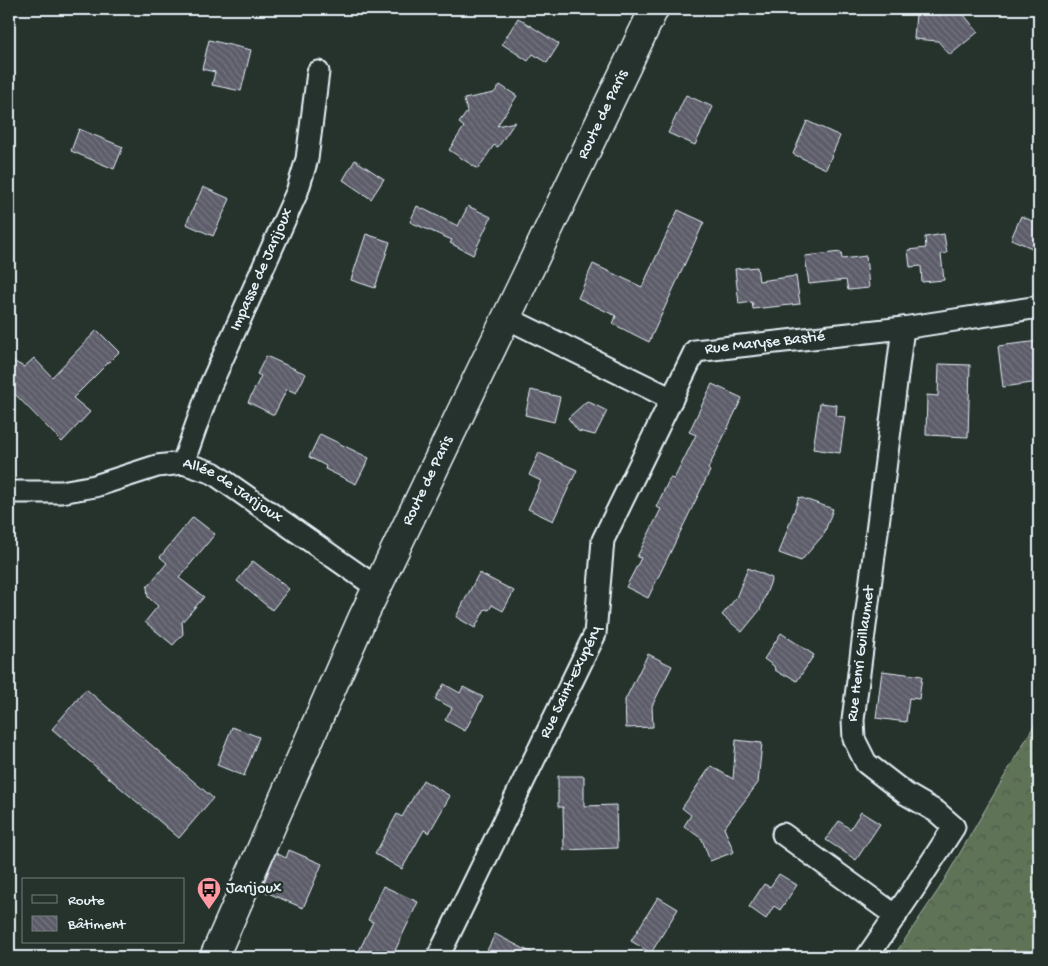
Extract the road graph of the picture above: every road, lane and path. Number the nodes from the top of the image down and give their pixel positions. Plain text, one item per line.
1 (654, 9) edge
2 (318, 72) dead end
3 (1039, 307) edge
4 (507, 318) junction
5 (903, 328) junction
6 (672, 399) junction
7 (184, 463) junction
8 (9, 492) edge
9 (379, 587) junction
10 (783, 834) dead end
11 (896, 916) junction
12 (214, 957) edge
13 (438, 957) edge
14 (867, 957) edge

1 - 4 main road, Route de Paris
2 - 7 street, Impasse de Jarijoux
3 - 5 street, Rue Maryse Bastié
4 - 6 street
4 - 9 main road, Route de Paris
5 - 6 street, Rue Maryse Bastié
5 - 11 street, Rue Henri Guillaumet
6 - 13 street, Rue Saint-Exupéry
7 - 8 street, Allée de Jarijoux
7 - 9 street, Allée de Jarijoux
9 - 12 main road, Route de Paris
10 - 11 street
11 - 14 street, Rue Henri Guillaumet

